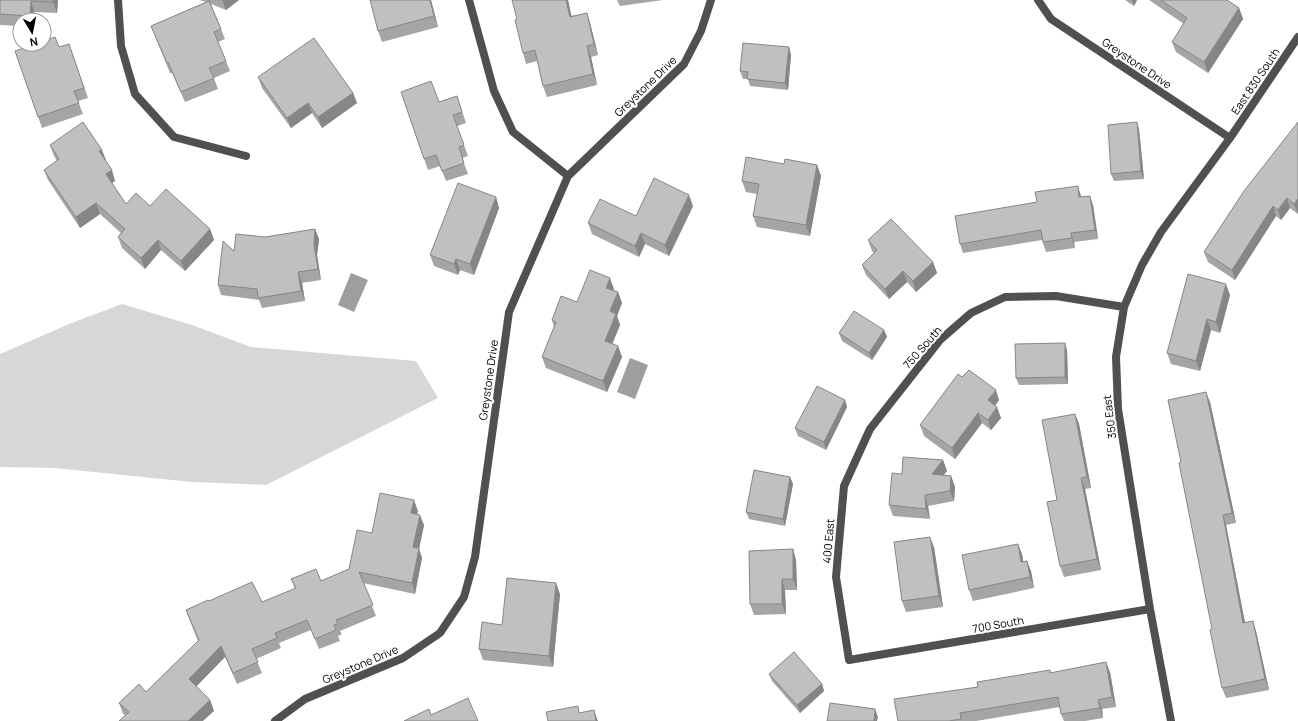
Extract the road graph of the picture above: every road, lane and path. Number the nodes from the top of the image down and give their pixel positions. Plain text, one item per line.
1 (118, 0) edge
2 (469, 0) edge
3 (711, 0) edge
4 (1038, 0) edge
5 (1298, 36) edge
6 (1230, 138) junction
7 (246, 156) dead end
8 (568, 176) junction
9 (1124, 307) junction
10 (870, 429) joint
11 (1150, 609) junction
12 (849, 660) joint
13 (275, 721) edge
14 (1171, 721) edge

1 - 7 street
2 - 8 street
3 - 8 street, Greystone Drive
4 - 6 street, Greystone Drive
5 - 6 street, East 830 South
6 - 9 street, 350 East
8 - 13 street, Greystone Drive
9 - 10 street, 750 South
9 - 11 street, 350 East
10 - 12 street, 400 East
11 - 12 street, 700 South
11 - 14 street, 350 East

